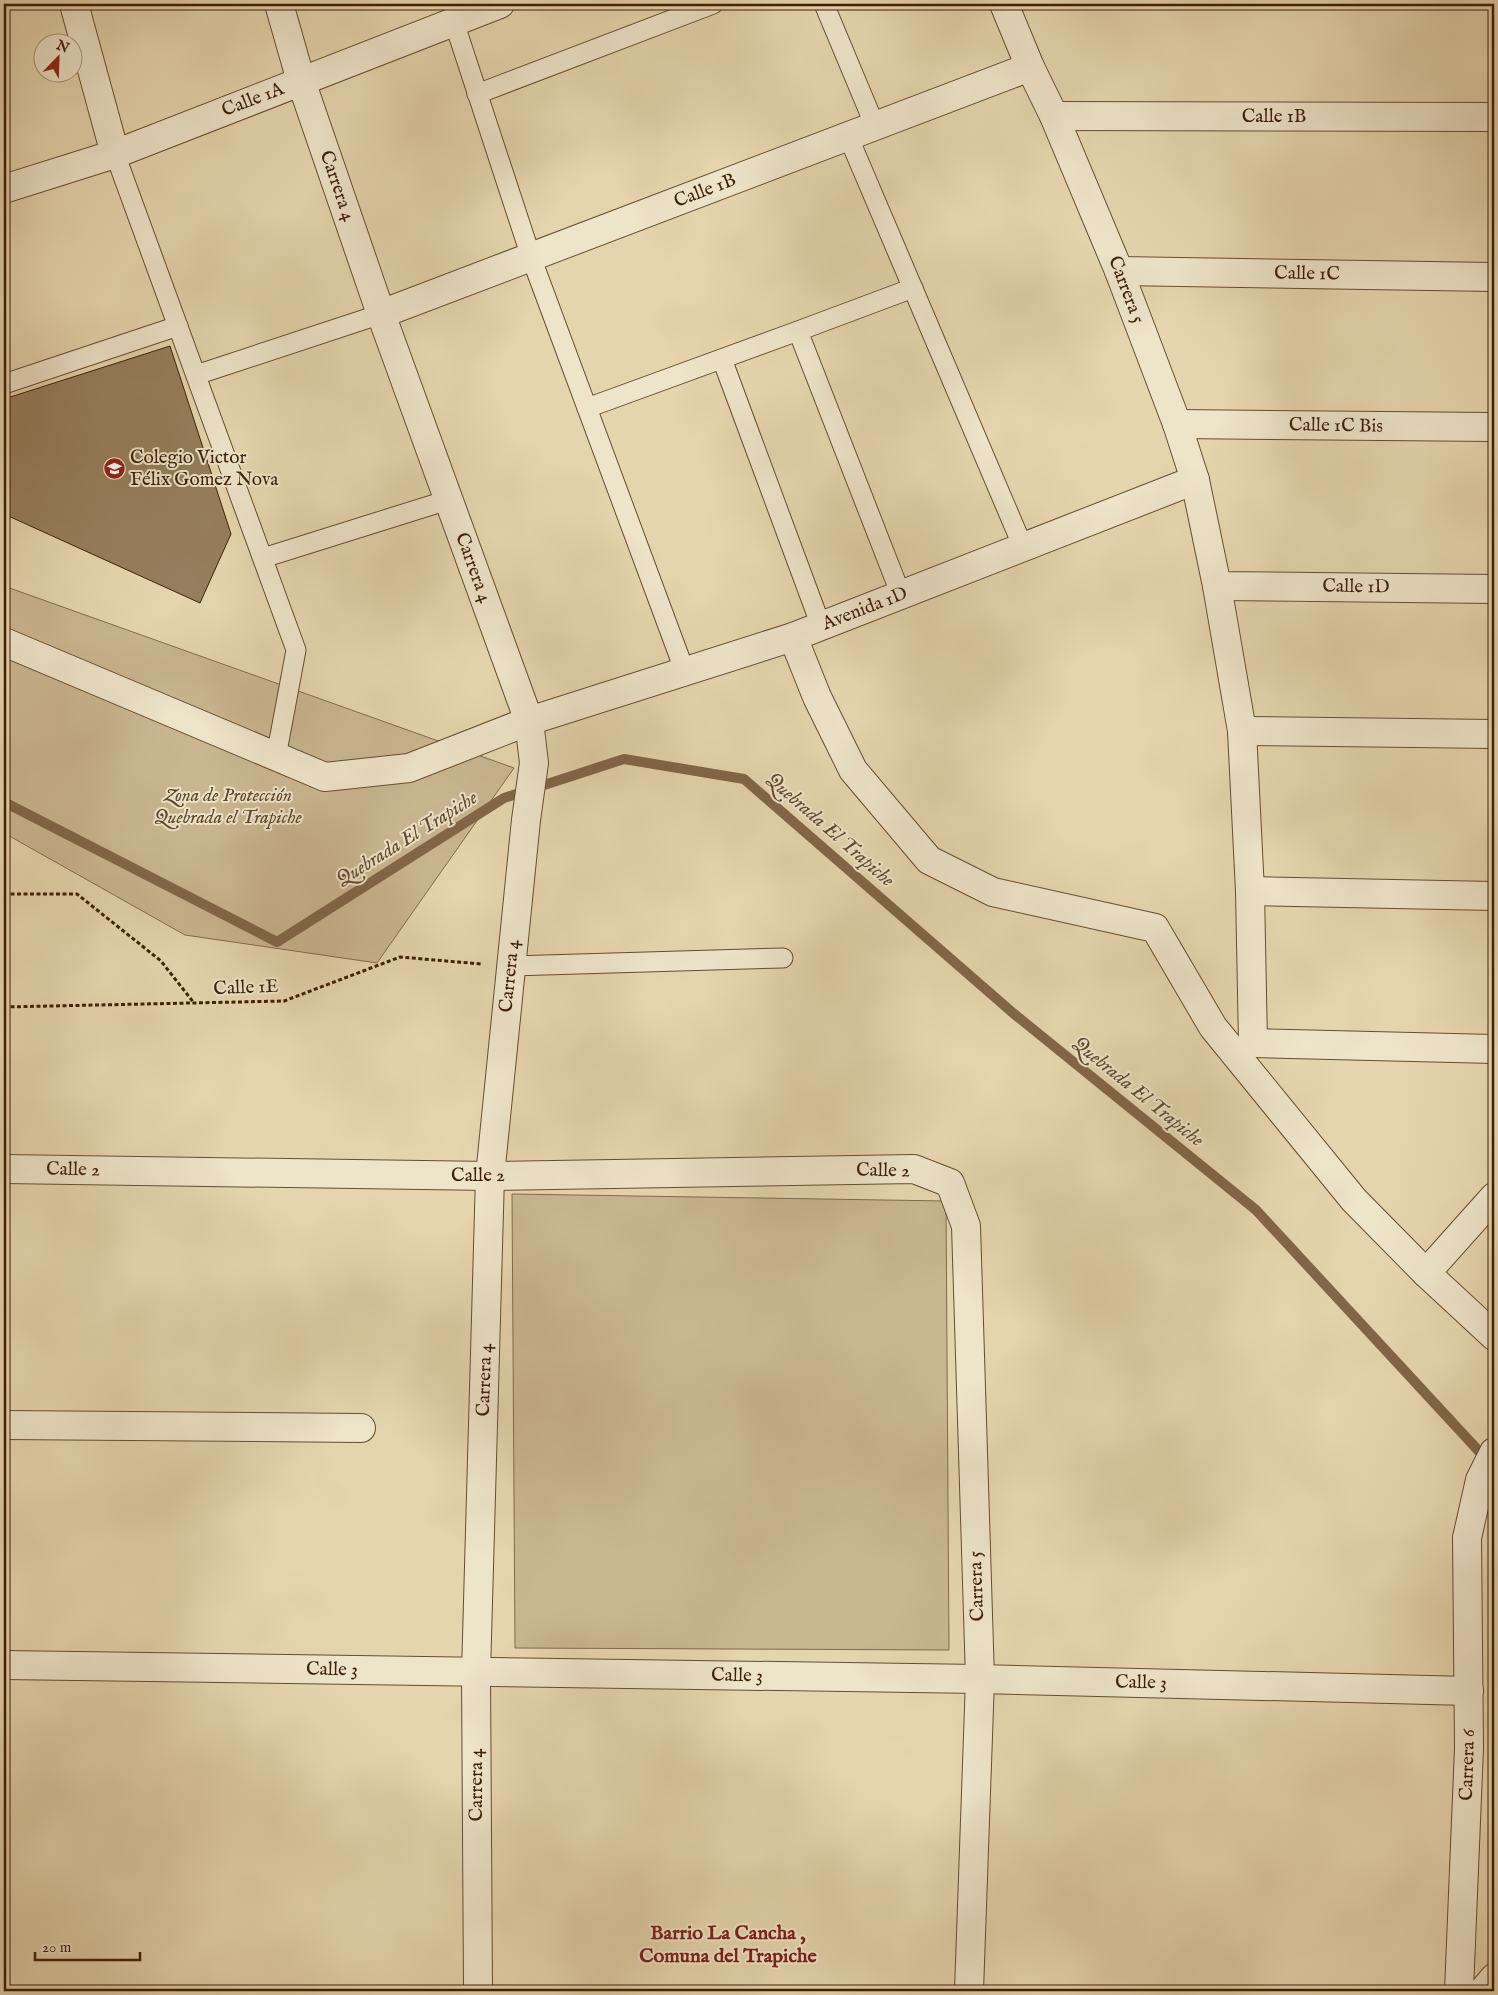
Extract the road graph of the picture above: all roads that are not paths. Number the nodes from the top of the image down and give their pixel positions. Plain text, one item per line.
1 (74, 4) edge
2 (280, 4) edge
3 (714, 4) edge
4 (824, 4) edge
5 (1004, 4) edge
6 (491, 5) edge
7 (454, 22) junction
8 (1030, 67) junction
9 (301, 81) junction
10 (478, 94) junction
11 (1054, 116) junction
12 (1494, 117) edge
13 (875, 126) junction
14 (848, 136) junction
15 (115, 154) junction
16 (4, 189) edge
17 (531, 257) junction
18 (1119, 271) junction
19 (1494, 276) edge
20 (913, 288) junction
21 (381, 314) junction
22 (178, 326) junction
23 (798, 331) junction
24 (722, 359) junction
25 (196, 375) junction
26 (4, 384) edge
27 (587, 408) junction
28 (1177, 424) junction
29 (1494, 427) edge
30 (1195, 480) junction
31 (448, 500) junction
32 (1023, 547) junction
33 (263, 558) junction
34 (1217, 586) junction
35 (1494, 589) edge
36 (901, 595) junction
37 (822, 626) junction
38 (793, 637) junction
39 (4, 642) edge
40 (685, 672) junction
41 (529, 721) junction
42 (1242, 731) junction
43 (1494, 734) edge
44 (276, 757) junction
45 (1250, 891) junction
46 (1494, 896) edge
47 (784, 958) dead end
48 (511, 966) junction
49 (1494, 1049) edge
50 (4, 1169) edge
51 (490, 1176) junction
52 (950, 1183) joint
53 (1494, 1198) edge
54 (1426, 1273) junction
55 (1494, 1336) edge
56 (4, 1425) edge
57 (362, 1428) dead end
58 (1494, 1452) edge
59 (4, 1665) edge
60 (476, 1673) junction
61 (980, 1679) junction
62 (1469, 1691) junction
63 (1494, 1978) edge
64 (478, 1991) edge
65 (969, 1991) edge
66 (1459, 1991) edge
67 (1483, 1991) edge

1 - 15 street
2 - 9 street, Carrera 4
3 - 10 lane
4 - 13 lane
5 - 8 street, Carrera 5
6 - 7 street, Calle 1A
7 - 9 street, Calle 1A
7 - 10 lane
8 - 11 street, Carrera 5
8 - 13 street, Calle 1B
9 - 15 street, Calle 1A
9 - 21 street, Carrera 4
10 - 17 lane
11 - 12 street, Calle 1B
11 - 18 street, Carrera 5
13 - 14 street, Calle 1B
14 - 17 street, Calle 1B
14 - 20 lane
15 - 16 street, Calle 1A
15 - 22 lane
17 - 21 street, Calle 1B
17 - 27 lane
18 - 19 street, Calle 1C
18 - 28 street, Carrera 5
20 - 23 lane
20 - 32 lane
21 - 25 lane
21 - 31 street, Carrera 4
22 - 25 lane
22 - 26 lane
23 - 24 lane
23 - 36 lane
24 - 27 lane
24 - 37 lane
25 - 33 lane
27 - 40 lane
28 - 29 street, Calle 1C Bis
28 - 30 street, Carrera 5
30 - 32 street, Avenida 1D
30 - 34 street, Carrera 5
31 - 33 lane
31 - 41 street, Carrera 4
32 - 36 street, Avenida 1D
33 - 44 lane
34 - 35 street, Calle 1D
34 - 42 street, Carrera 5
36 - 37 street, Avenida 1D
37 - 38 street, Avenida 1D
38 - 40 street, Avenida 1D
38 - 54 street
39 - 44 street, Avenida 1D
40 - 41 street, Avenida 1D
41 - 44 street, Avenida 1D
41 - 48 street, Carrera 4
42 - 43 street
42 - 45 street, Carrera 5
45 - 46 street
45 - 49 street, Carrera 5
47 - 48 lane
48 - 51 street, Carrera 4
50 - 51 street, Calle 2
51 - 52 street, Calle 2
51 - 60 street, Carrera 4
52 - 61 street, Carrera 5
53 - 54 street
54 - 55 street
56 - 57 street
58 - 62 street, Carrera 6
59 - 60 street, Calle 3
60 - 61 street, Calle 3
60 - 64 street, Carrera 4
61 - 62 street, Calle 3
61 - 65 street, Carrera 5
62 - 66 street, Carrera 6
63 - 67 street

